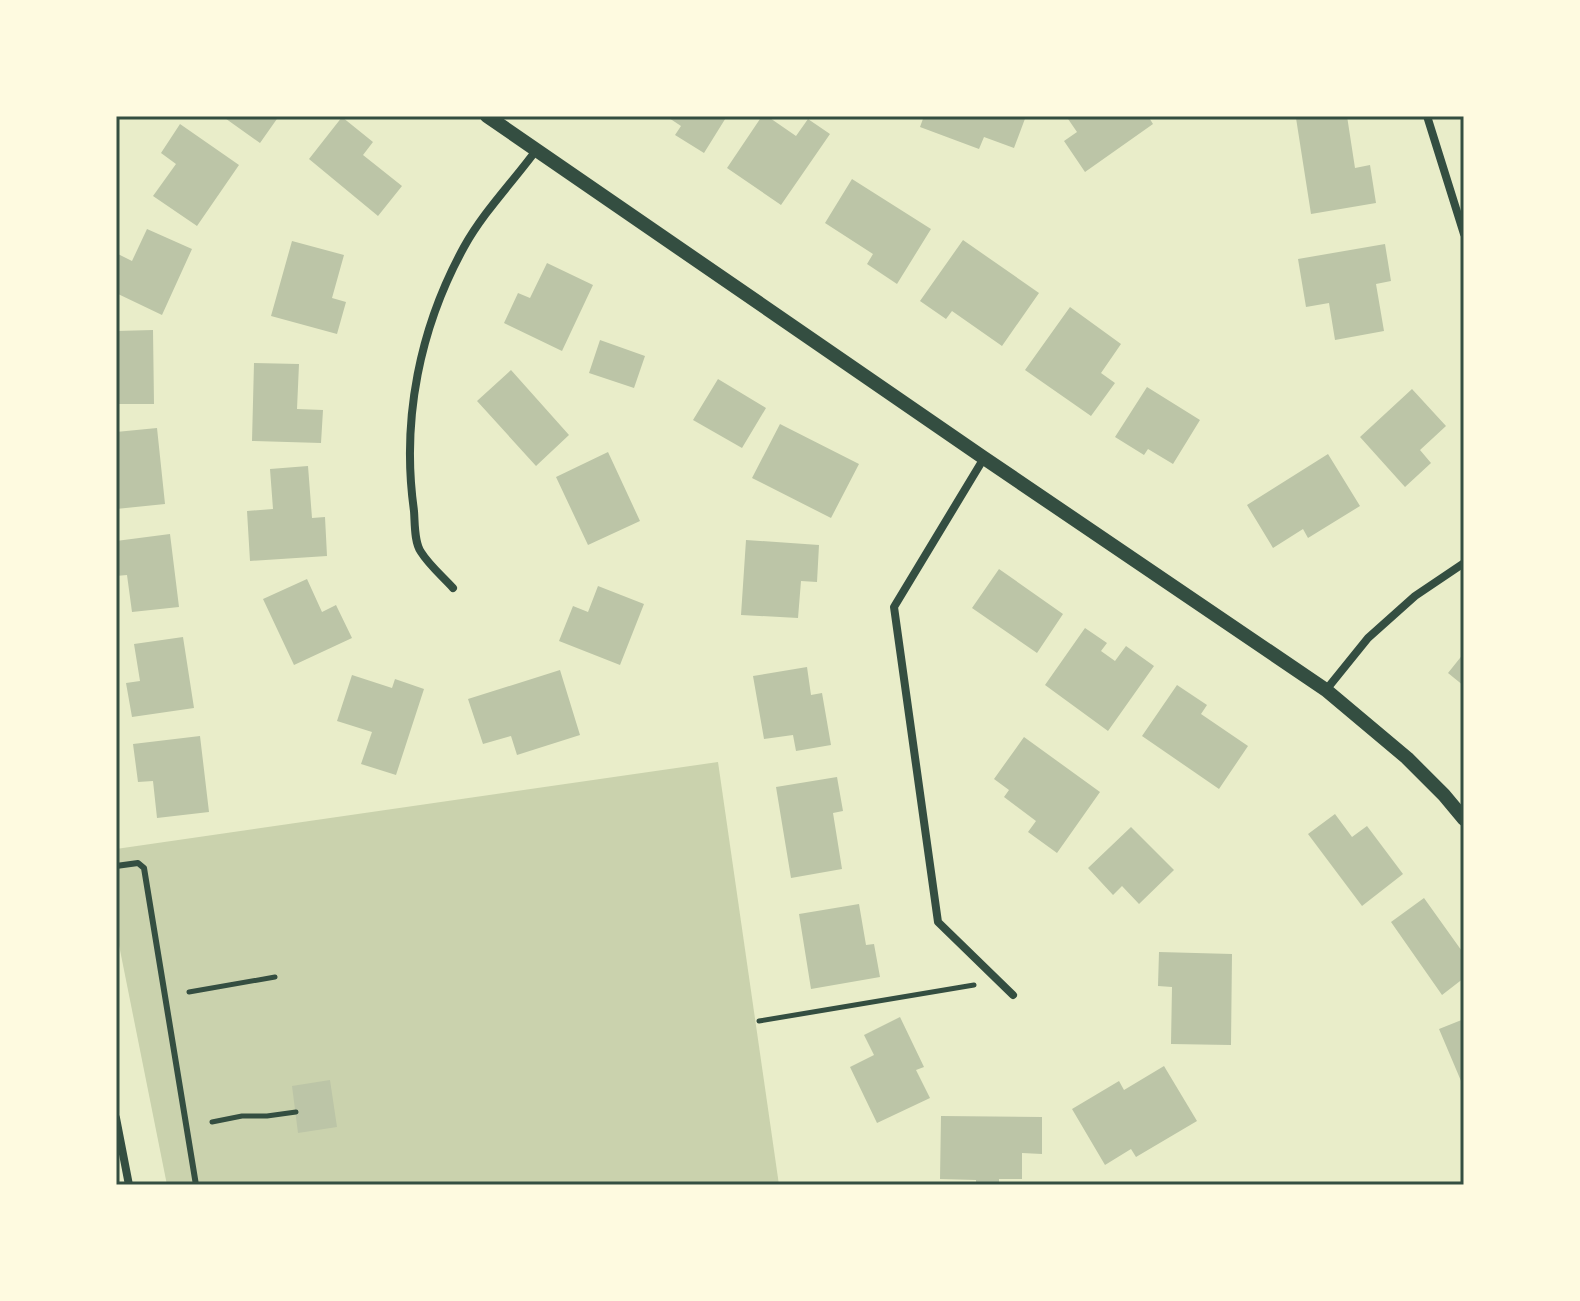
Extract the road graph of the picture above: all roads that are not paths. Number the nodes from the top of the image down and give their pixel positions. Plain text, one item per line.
1 (487, 116) edge
2 (1427, 116) edge
3 (537, 149) junction
4 (1464, 234) edge
5 (984, 458) junction
6 (1464, 563) edge
7 (453, 588) dead end
8 (1326, 690) junction
9 (1464, 819) edge
10 (116, 866) edge
11 (1013, 995) dead end
12 (116, 1118) edge
13 (118, 1134) edge
14 (129, 1185) edge
15 (196, 1185) edge

1 - 3 street
2 - 4 street
3 - 5 street
3 - 7 street
5 - 8 street
5 - 11 street
6 - 8 street
8 - 9 street
10 - 15 lane
12 - 13 street
13 - 14 street

